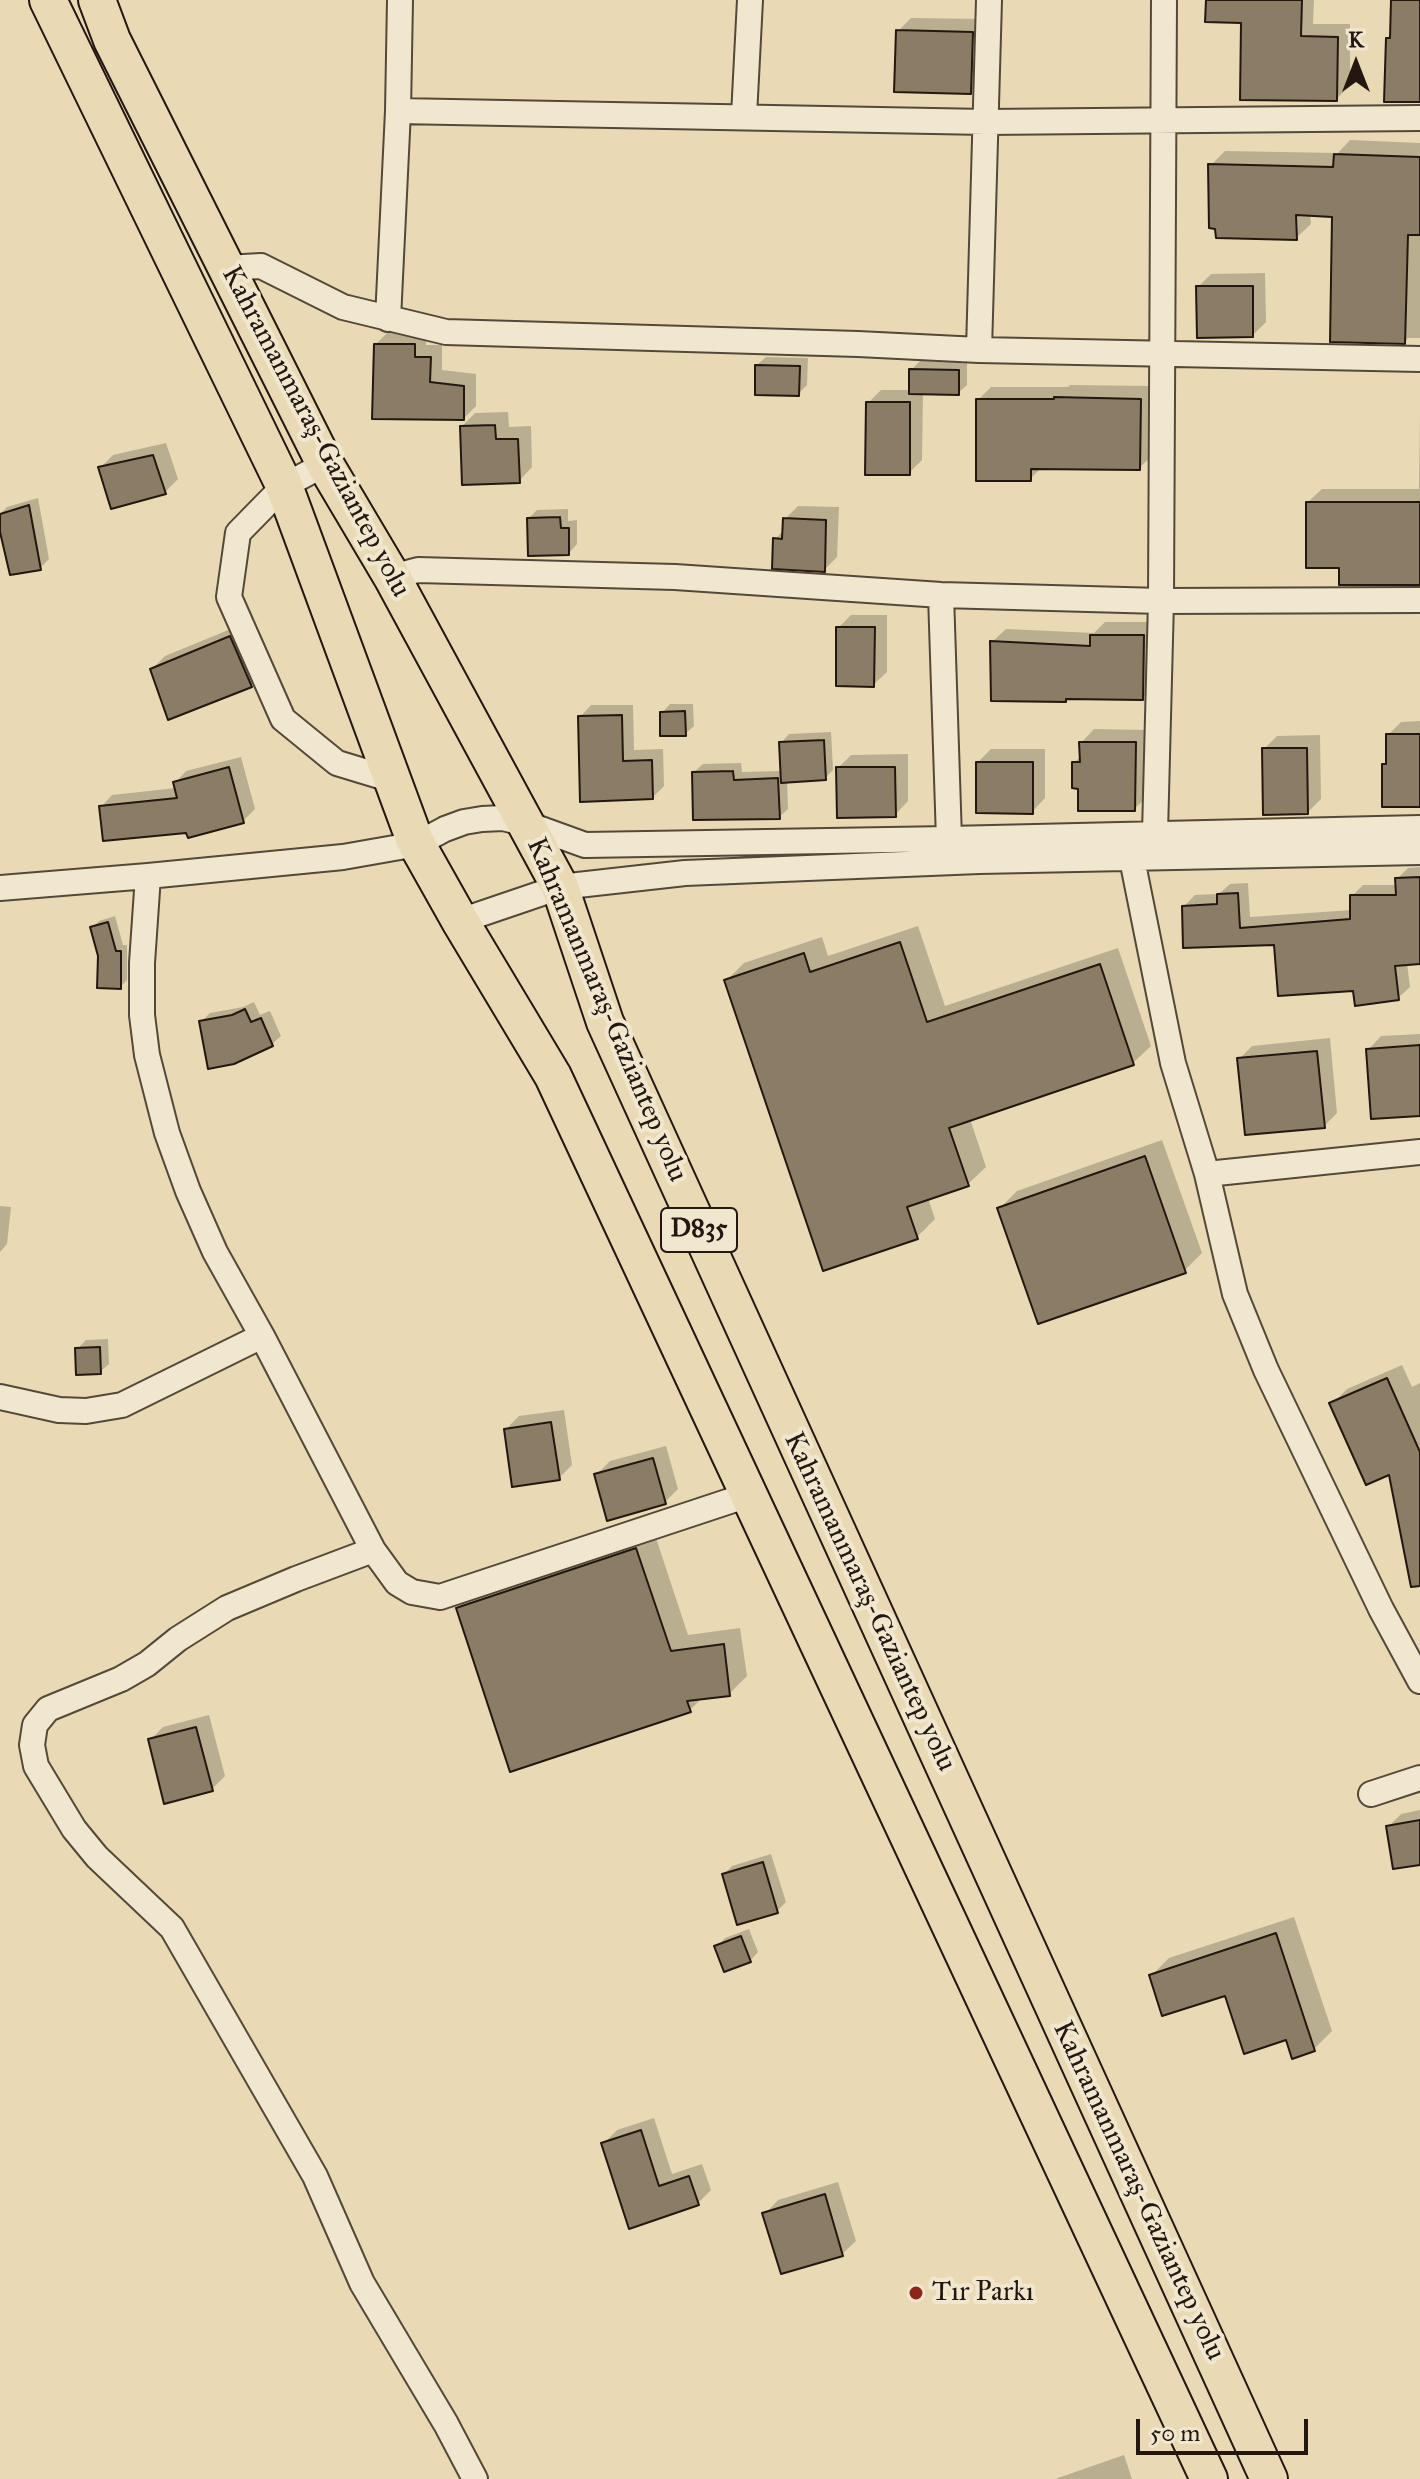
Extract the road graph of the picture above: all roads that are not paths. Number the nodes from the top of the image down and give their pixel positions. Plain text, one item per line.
1 (48, 0) edge
2 (97, 0) edge
3 (400, 0) edge
4 (750, 0) edge
5 (989, 0) edge
6 (1164, 0) edge
7 (398, 111) junction
8 (744, 116) junction
9 (1420, 118) edge
10 (1164, 121) junction
11 (986, 122) junction
12 (226, 268) junction
13 (388, 319) junction
14 (979, 350) junction
15 (1161, 354) junction
16 (1420, 359) edge
17 (325, 464) junction
18 (284, 486) junction
19 (392, 577) junction
20 (941, 595) junction
21 (1420, 600) edge
22 (1161, 601) junction
23 (393, 780) junction
24 (527, 824) junction
25 (1420, 828) edge
26 (1155, 833) junction
27 (949, 839) junction
28 (889, 840) junction
29 (417, 844) junction
30 (1420, 852) edge
31 (1132, 859) junction
32 (888, 865) junction
33 (148, 876) junction
34 (560, 887) junction
35 (0, 888) edge
36 (460, 921) junction
37 (1420, 1152) edge
38 (1207, 1174) junction
39 (262, 1336) junction
40 (0, 1397) edge
41 (748, 1495) junction
42 (373, 1550) junction
43 (1420, 1681) edge
44 (1420, 1778) edge
45 (1371, 1794) dead end
46 (475, 2479) edge
47 (1209, 2479) edge
48 (1269, 2479) edge

1 - 18 highway, Kahramanmaraş-Gaziantep yolu / D835
2 - 12 highway, Kahramanmaraş-Gaziantep yolu / D835
3 - 7 street
4 - 8 street
5 - 11 street
6 - 10 street
7 - 8 street
7 - 13 street
8 - 11 street
9 - 10 street
10 - 11 street
10 - 15 street
11 - 14 street
12 - 13 street
12 - 17 highway, Kahramanmaraş-Gaziantep yolu / D835
13 - 14 street
14 - 15 street
15 - 16 street
15 - 22 street
17 - 18 street
17 - 19 highway, Kahramanmaraş-Gaziantep yolu / D835
18 - 23 highway, Kahramanmaraş-Gaziantep yolu / D835
18 - 23 street
19 - 20 street
19 - 24 highway, Kahramanmaraş-Gaziantep yolu / D835
20 - 22 street
20 - 27 street
21 - 22 street
22 - 26 street
23 - 29 highway, Kahramanmaraş-Gaziantep yolu / D835
24 - 28 street
24 - 29 street
24 - 34 highway, Kahramanmaraş-Gaziantep yolu / D835
25 - 26 street
26 - 27 street
27 - 28 street
28 - 32 street
29 - 33 street
29 - 36 highway, Kahramanmaraş-Gaziantep yolu / D835
30 - 31 street
31 - 32 street
31 - 38 street
32 - 34 street
33 - 35 street
33 - 39 street
34 - 36 street
34 - 48 highway, Kahramanmaraş-Gaziantep yolu / D835
36 - 41 highway, Kahramanmaraş-Gaziantep yolu / D835
37 - 38 street
38 - 43 street
39 - 40 street
39 - 42 street
41 - 42 street
41 - 47 highway, Kahramanmaraş-Gaziantep yolu / D835
42 - 46 street
44 - 45 street

